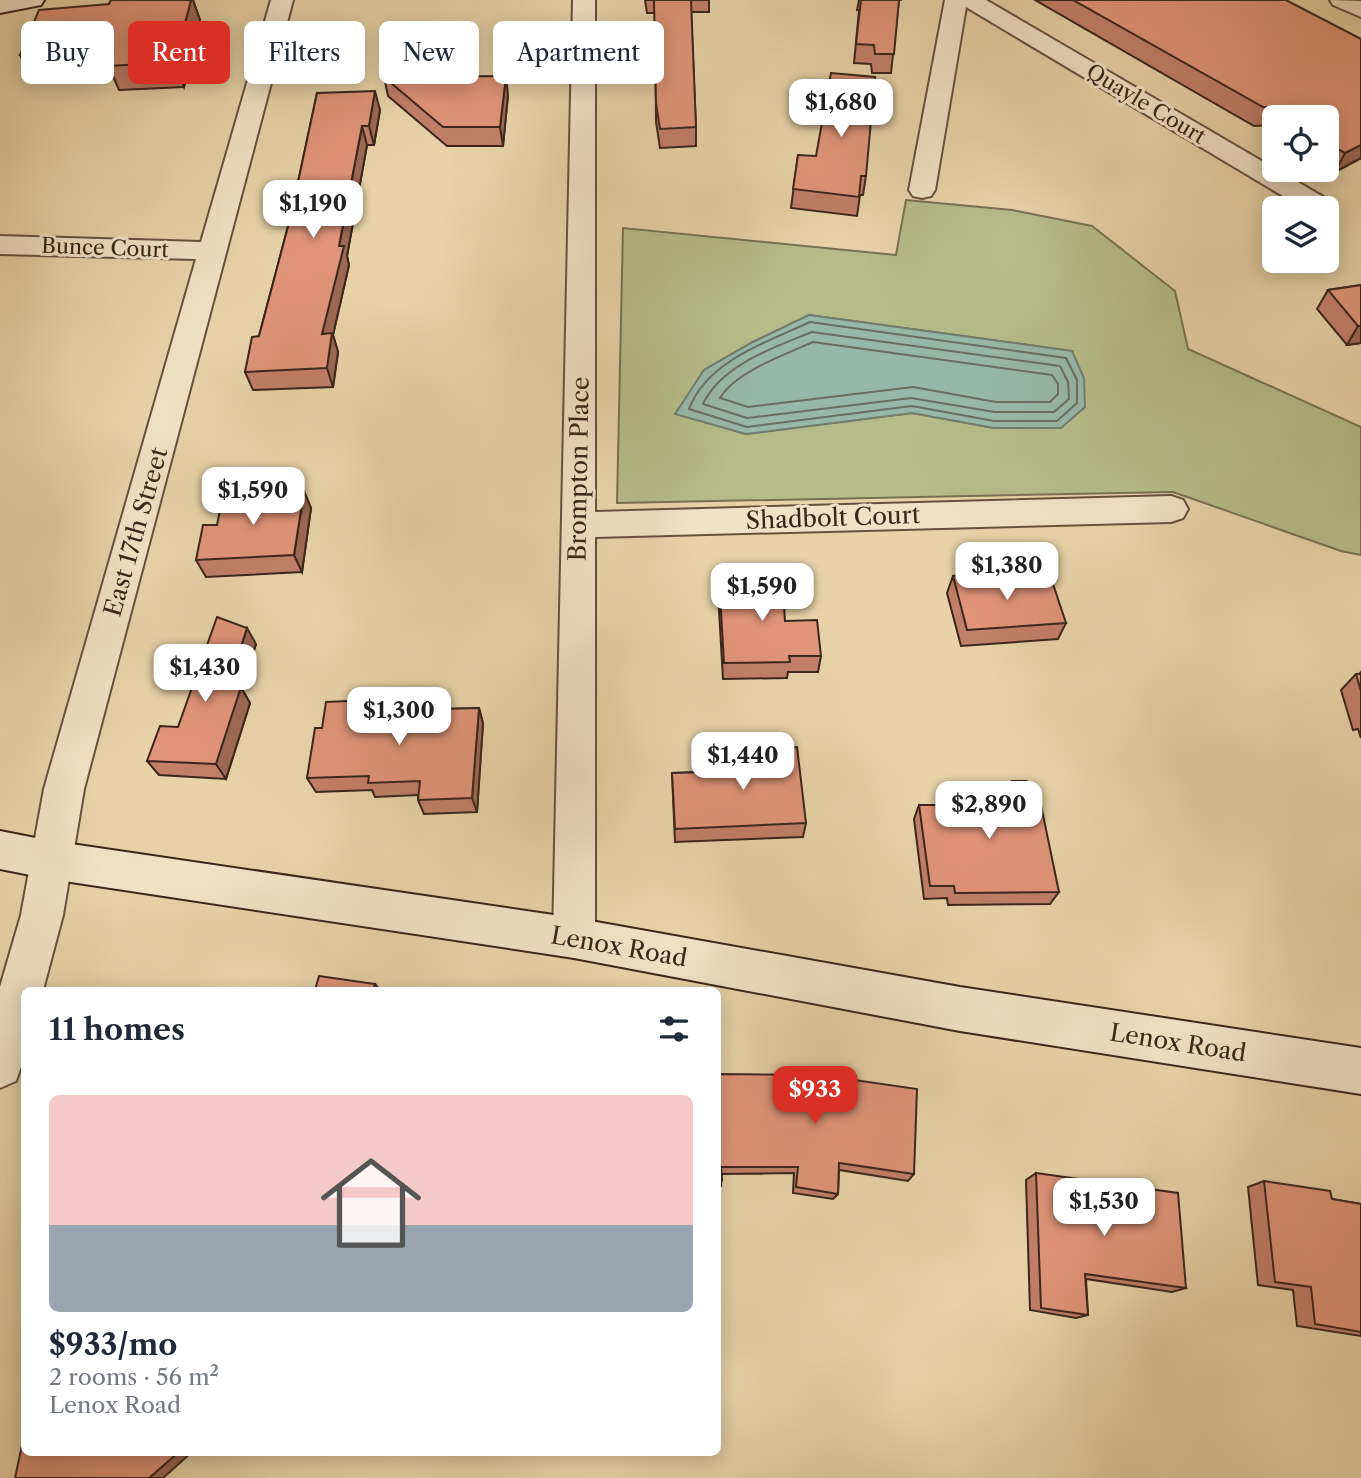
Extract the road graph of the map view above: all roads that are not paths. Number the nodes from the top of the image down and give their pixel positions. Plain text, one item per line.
1 (33, 0) edge
2 (282, 0) edge
3 (584, 0) edge
4 (956, 0) edge
5 (970, 0) edge
6 (1341, 0) edge
7 (0, 6) edge
8 (1361, 10) edge
9 (922, 190) dead end
10 (1302, 196) edge
11 (0, 244) edge
12 (211, 251) junction
13 (1171, 509) dead end
14 (578, 524) junction
15 (0, 850) edge
16 (51, 860) junction
17 (574, 937) junction
18 (22, 987) edge
19 (21, 990) edge
20 (0, 1065) edge
21 (1361, 1071) edge

1 - 7 street
2 - 12 street, East 17th Street
3 - 14 street, Brompton Place
4 - 9 street
5 - 10 street, Quayle Court
6 - 8 street
11 - 12 street, Bunce Court
12 - 16 street, East 17th Street
13 - 14 street, Shadbolt Court
14 - 17 street, Brompton Place
15 - 16 street, Lenox Road
16 - 17 street, Lenox Road
16 - 18 street, East 17th Street
17 - 21 street, Lenox Road
19 - 20 street, East 17th Street

